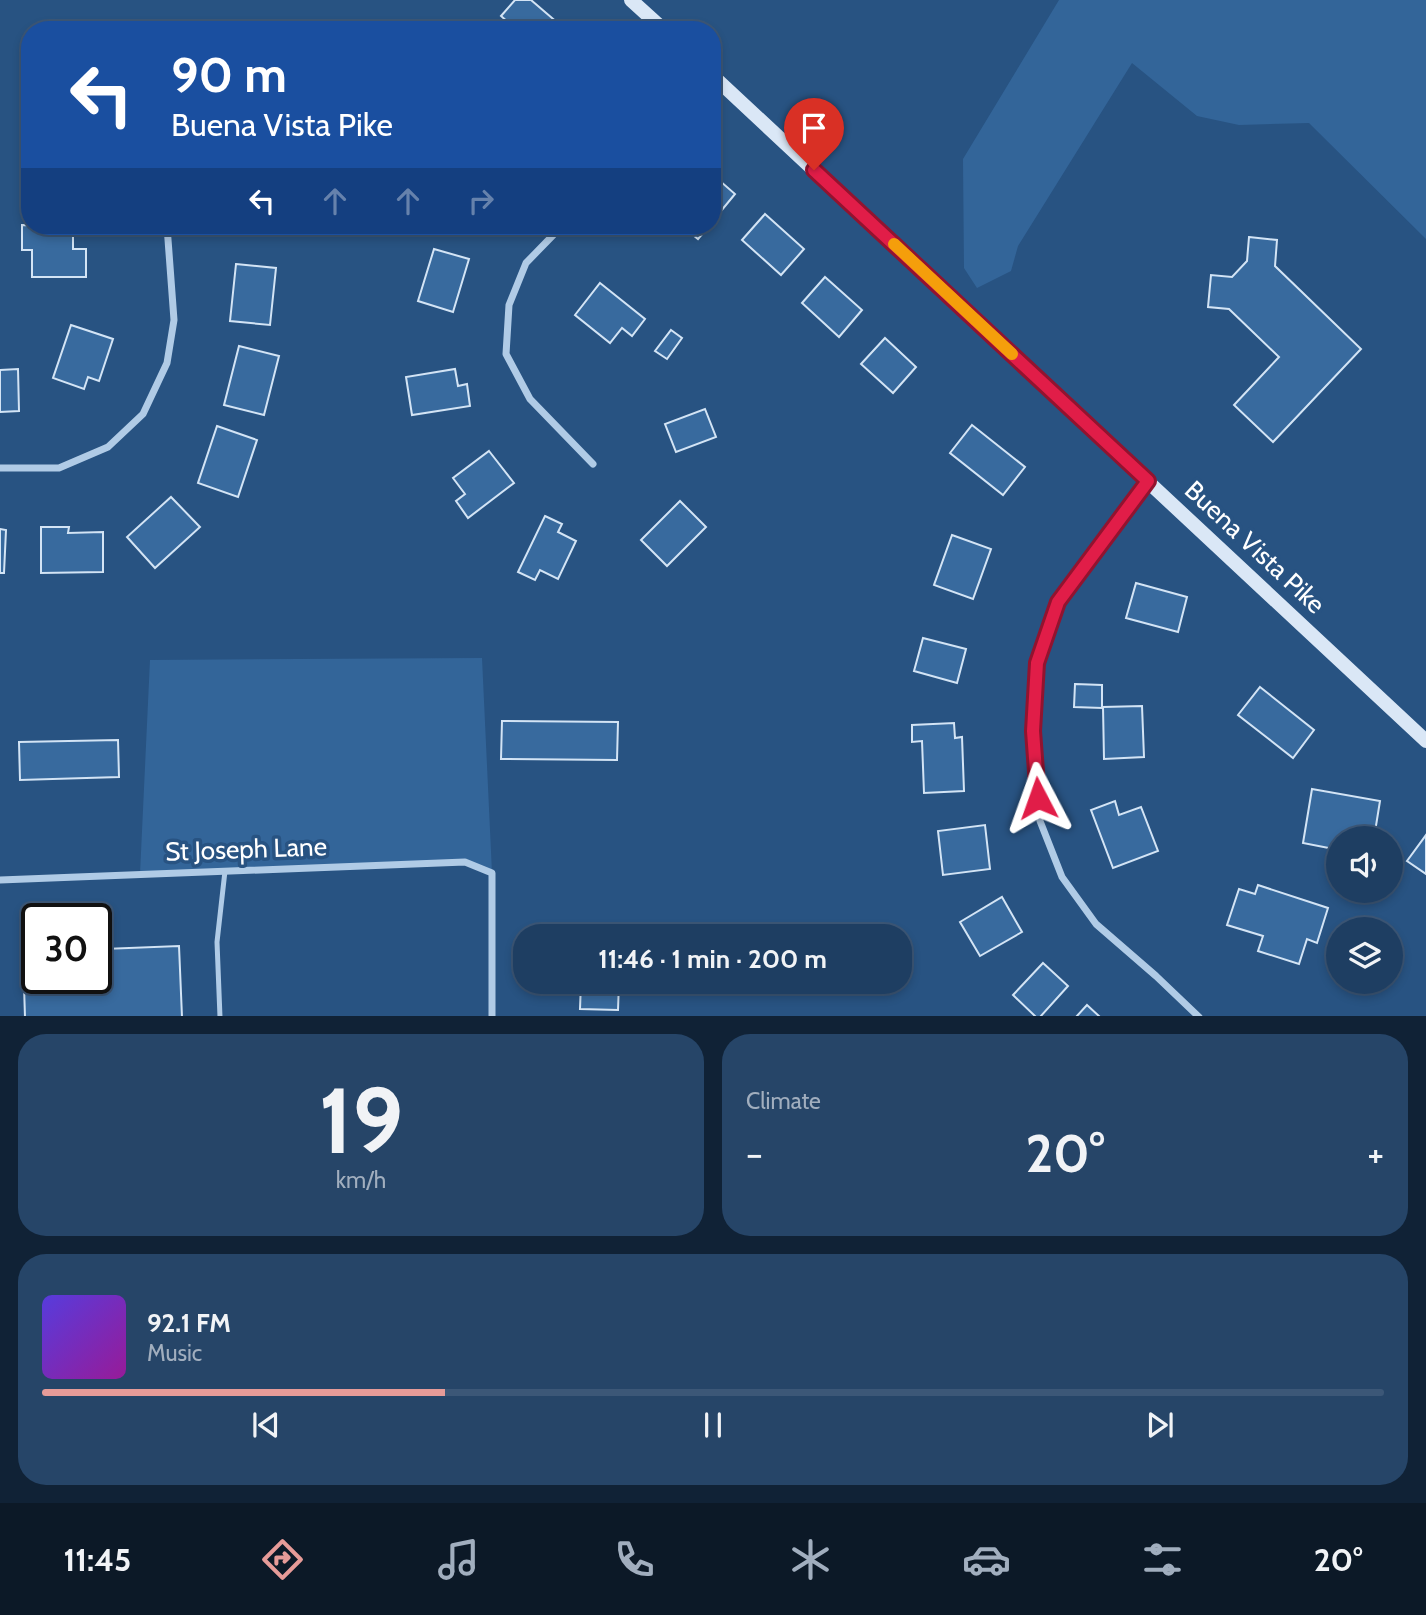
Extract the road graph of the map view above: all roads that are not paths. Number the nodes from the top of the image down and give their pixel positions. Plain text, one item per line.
1 (631, 0) edge
2 (654, 21) edge
3 (721, 83) edge
4 (168, 235) edge
5 (553, 235) edge
6 (593, 464) dead end
7 (0, 468) edge
8 (1148, 481) junction
9 (1426, 741) edge
10 (225, 871) junction
11 (0, 880) edge
12 (220, 1016) edge
13 (492, 1016) edge
14 (1198, 1016) edge

1 - 2 main road
3 - 8 main road, Buena Vista Pike
4 - 7 street
5 - 6 street
8 - 9 main road, Buena Vista Pike
8 - 14 street
10 - 11 street, St Joseph Lane
10 - 12 lane
10 - 13 street, St Joseph Lane

